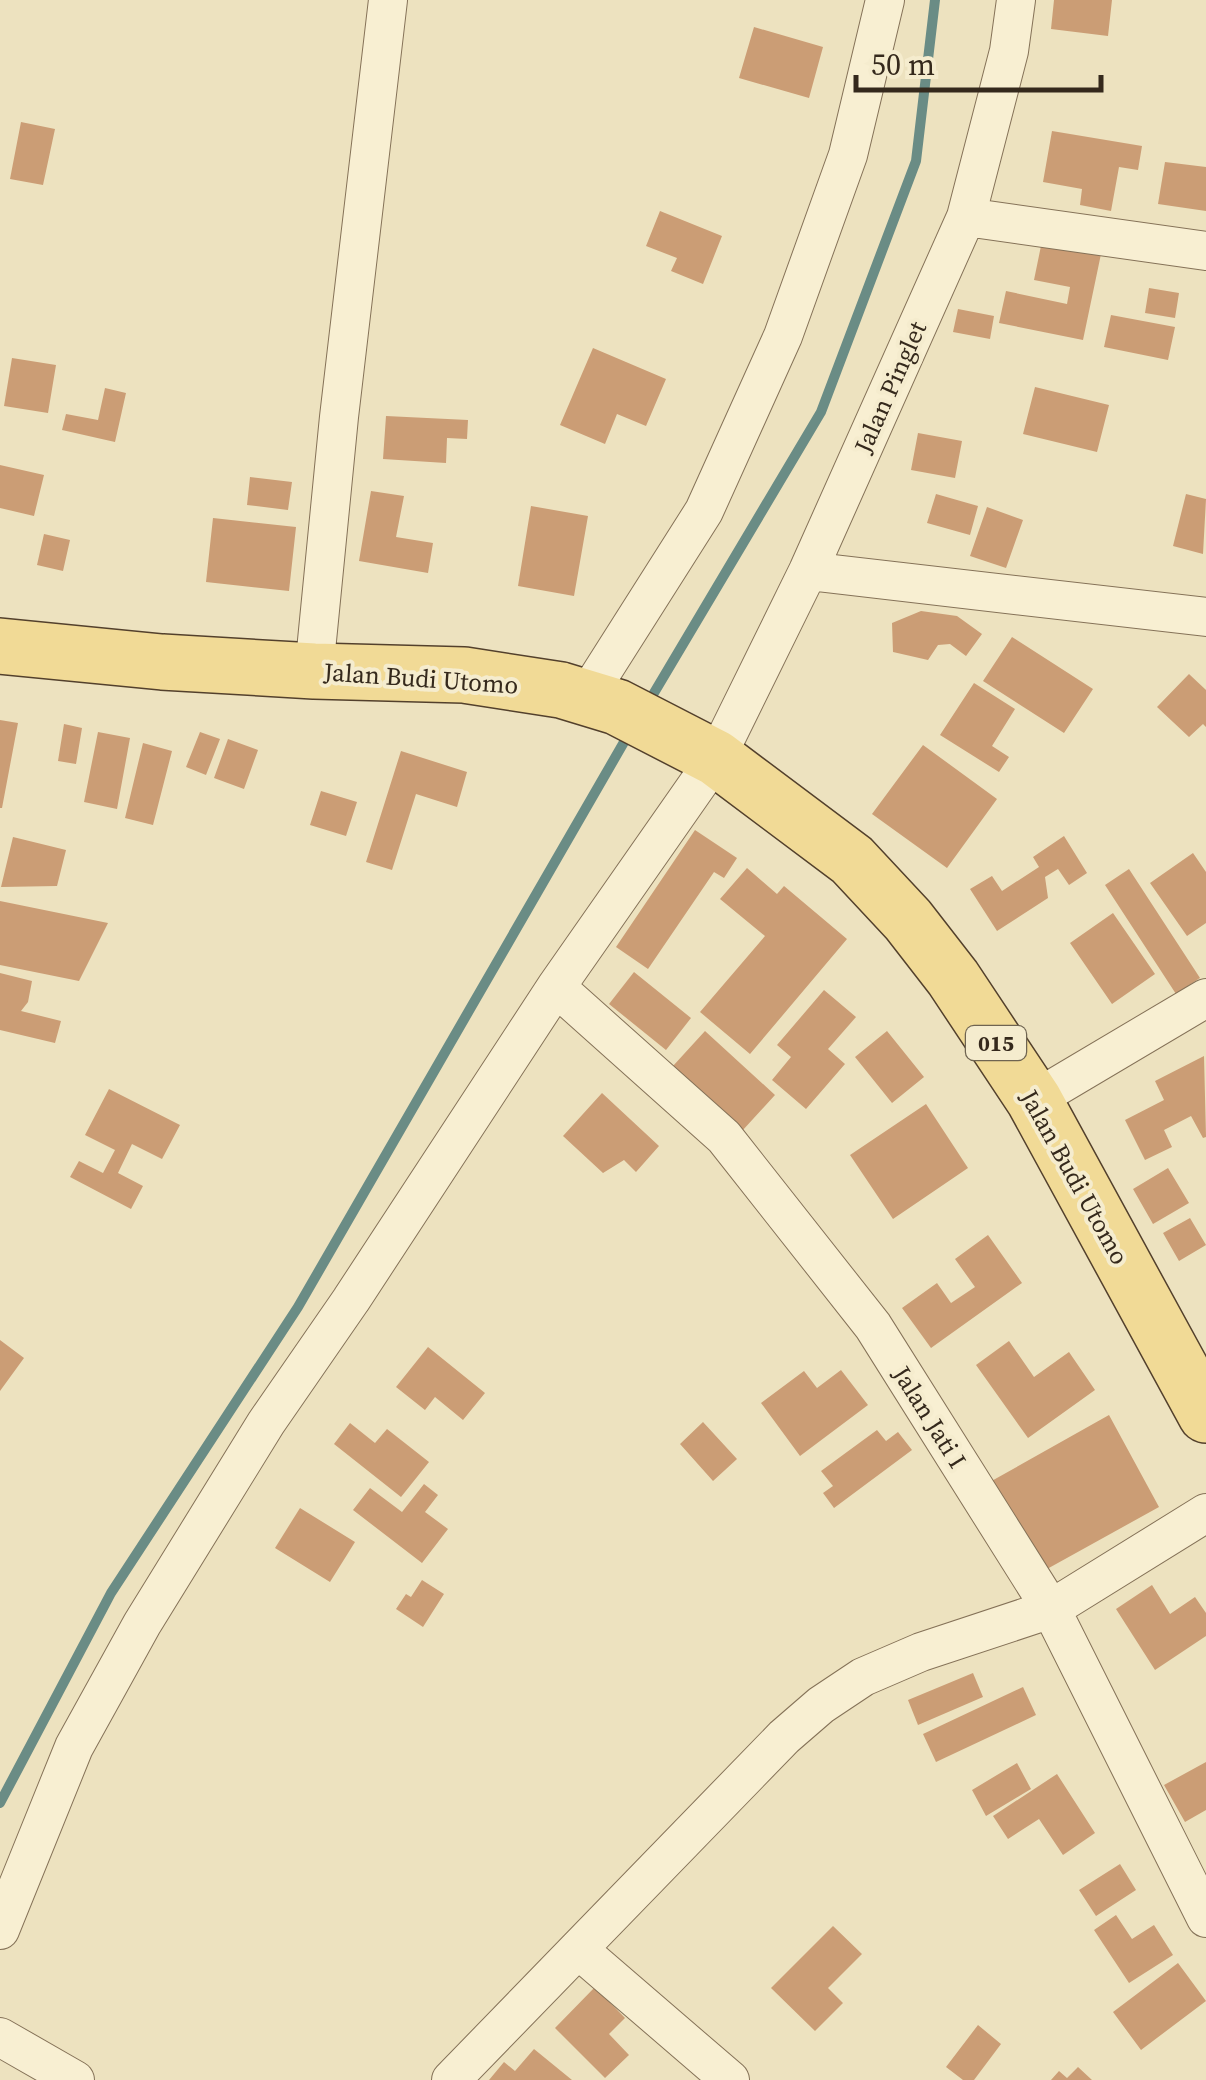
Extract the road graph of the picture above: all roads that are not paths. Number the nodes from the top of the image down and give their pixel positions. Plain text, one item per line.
1 (388, 0) edge
2 (885, 0) edge
3 (1016, 0) edge
4 (966, 217) junction
5 (1206, 251) edge
6 (808, 572) junction
7 (1206, 617) edge
8 (0, 646) edge
9 (314, 671) junction
10 (602, 702) junction
11 (705, 752) junction
12 (556, 987) junction
13 (1206, 998) edge
14 (1034, 1100) junction
15 (1206, 1416) edge
16 (1206, 1513) edge
17 (1051, 1609) junction
18 (1206, 1918) edge
19 (0, 1930) edge
20 (580, 1950) junction
21 (0, 2037) edge
22 (75, 2080) edge
23 (451, 2080) edge
24 (730, 2080) edge

1 - 9 street
2 - 10 street
3 - 4 street, Jalan Pinglet
4 - 5 street
4 - 6 street, Jalan Pinglet
6 - 7 street
6 - 11 street, Jalan Pinglet
8 - 9 main road, Jalan Budi Utomo / 015
9 - 10 main road, Jalan Budi Utomo / 015
10 - 11 main road, Jalan Budi Utomo / 015
11 - 12 street, Jalan Pinglet
11 - 14 main road, Jalan Budi Utomo / 015
12 - 17 street, Jalan Jati I
12 - 19 street, Jalan Pinglet
13 - 14 street
14 - 15 main road, Jalan Budi Utomo / 015
16 - 17 street
17 - 18 street, Jalan Jati I
17 - 20 street
20 - 23 street
20 - 24 street
21 - 22 street

